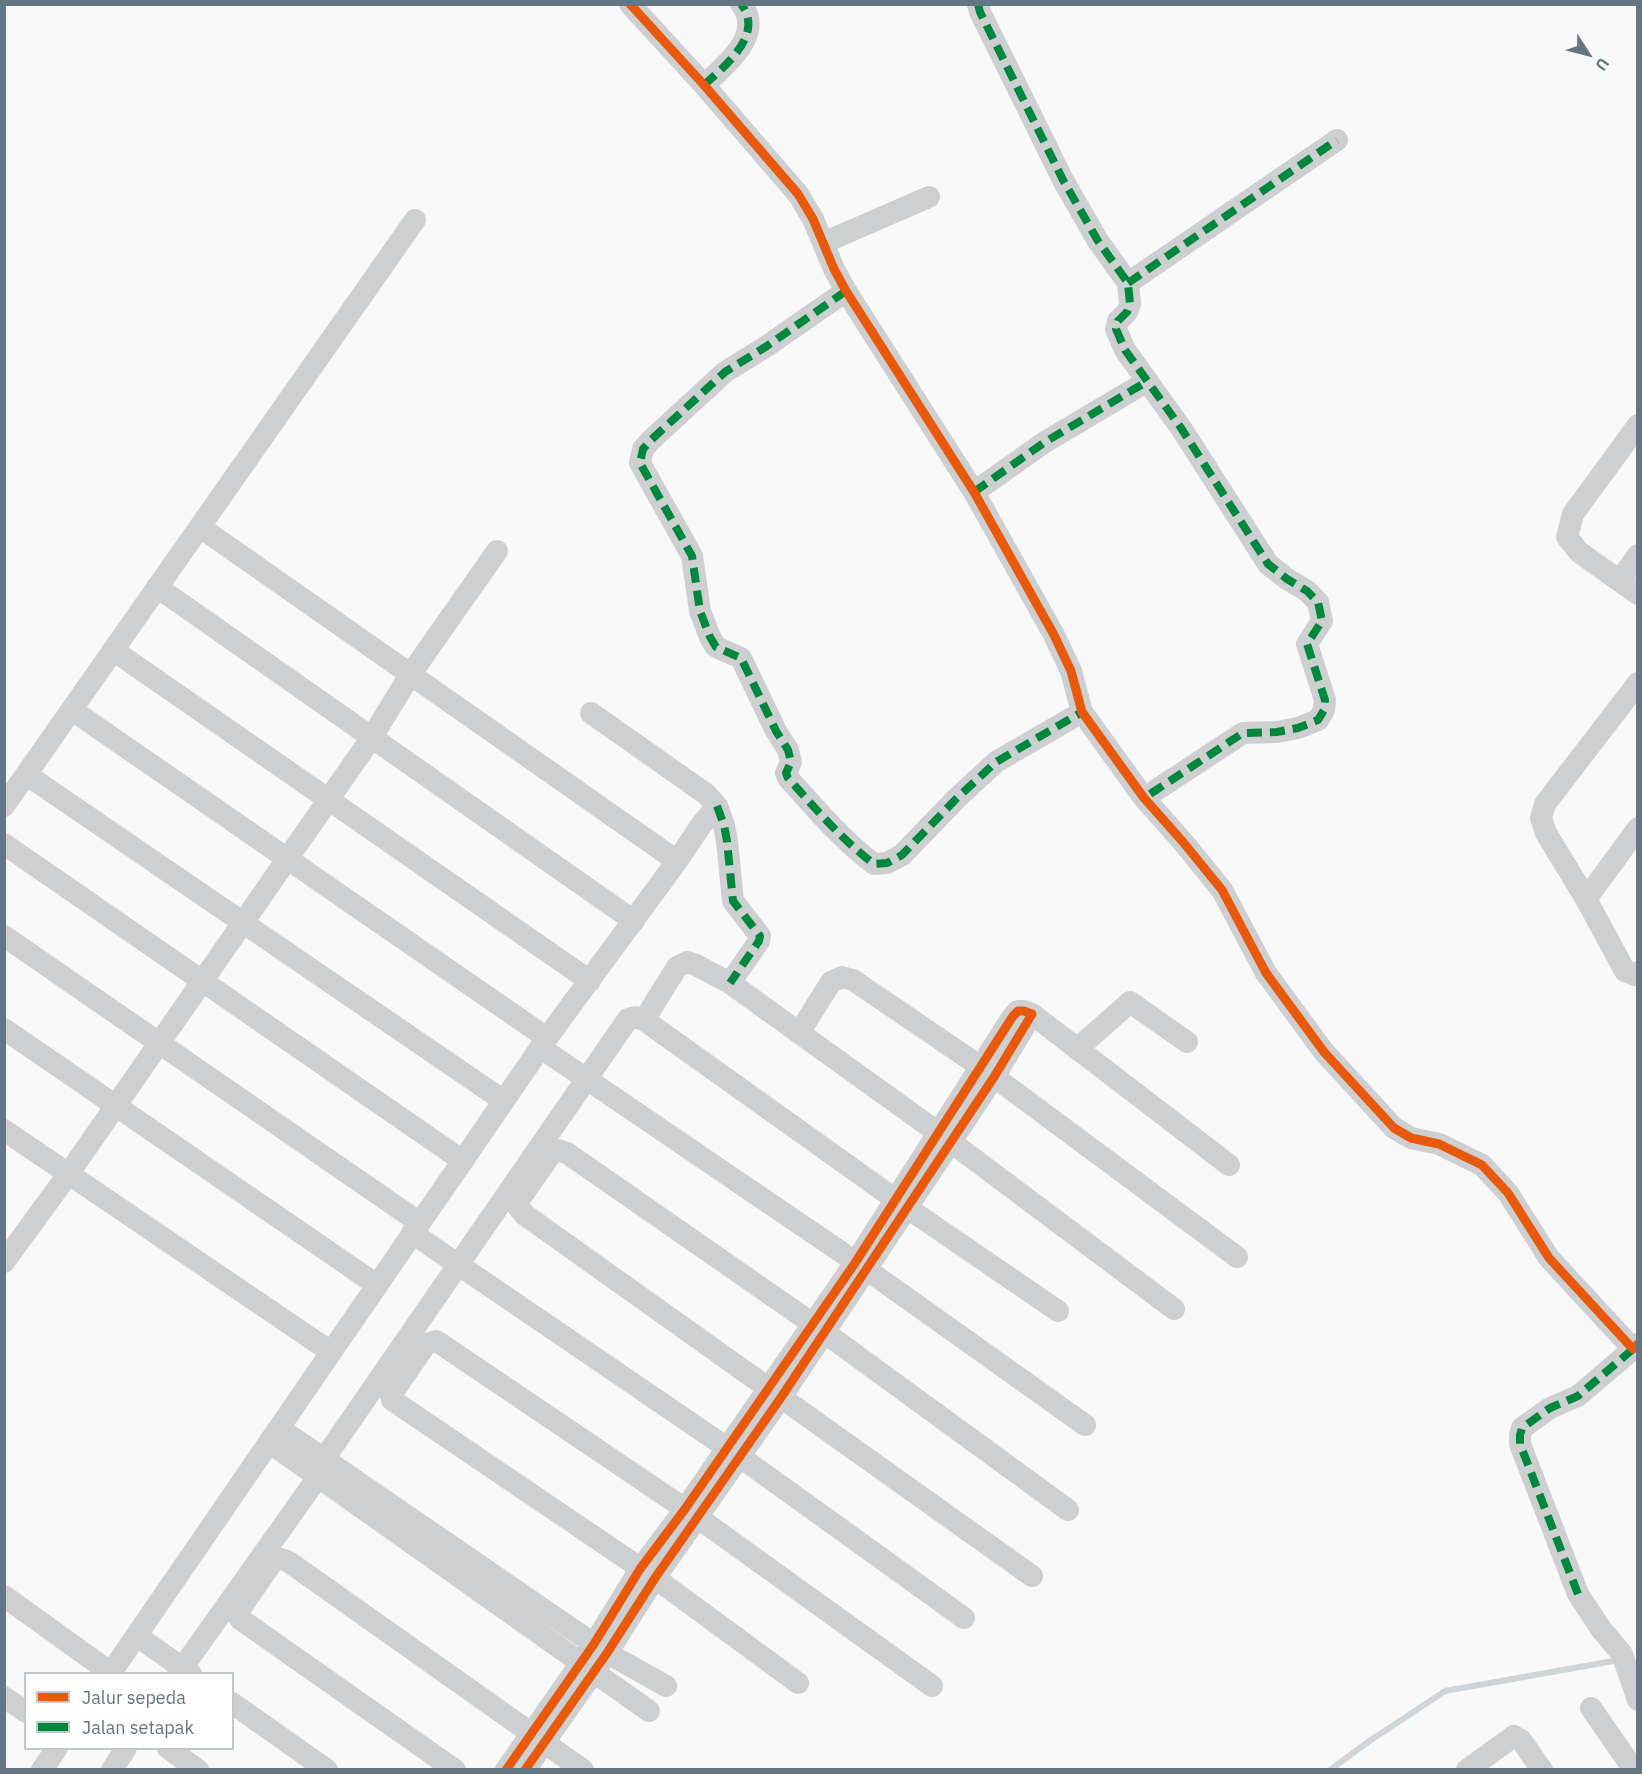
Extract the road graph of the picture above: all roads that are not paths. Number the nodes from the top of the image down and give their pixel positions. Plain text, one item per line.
1 (630, 4) edge
2 (741, 4) edge
3 (978, 4) edge
4 (704, 85) junction
5 (1337, 141) dead end
6 (929, 197) dead end
7 (415, 220) dead end
8 (823, 243) junction
9 (1128, 284) junction
10 (846, 291) junction
11 (1146, 382) junction
12 (1638, 425) edge
13 (974, 492) junction
14 (200, 527) junction
15 (497, 551) dead end
16 (1638, 555) edge
17 (157, 587) junction
18 (1629, 587) edge
19 (114, 650) junction
20 (410, 675) junction
21 (1638, 683) edge
22 (72, 710) junction
23 (1083, 712) junction
24 (591, 713) dead end
25 (372, 737) junction
26 (27, 775) junction
27 (1144, 798) junction
28 (329, 799) junction
29 (4, 806) edge
30 (717, 806) junction
31 (1638, 828) edge
32 (4, 844) edge
33 (288, 859) junction
34 (677, 861) junction
35 (1586, 899) junction
36 (634, 921) junction
37 (243, 922) junction
38 (4, 936) edge
39 (1638, 972) edge
40 (202, 981) junction
41 (590, 981) junction
42 (730, 983) junction
43 (644, 1020) junction
44 (4, 1029) edge
45 (799, 1033) junction
46 (1187, 1042) dead end
47 (159, 1043) junction
48 (544, 1043) junction
49 (1077, 1049) junction
50 (988, 1072) junction
51 (587, 1079) junction
52 (504, 1101) junction
53 (116, 1105) junction
54 (4, 1130) edge
55 (944, 1137) junction
56 (462, 1161) junction
57 (1229, 1165) dead end
58 (69, 1173) junction
59 (900, 1203) junction
60 (416, 1228) junction
61 (1237, 1257) dead end
62 (4, 1262) edge
63 (458, 1264) junction
64 (860, 1266) junction
65 (377, 1285) junction
66 (1174, 1309) dead end
67 (1058, 1311) dead end
68 (818, 1328) junction
69 (1635, 1346) edge
70 (331, 1352) junction
71 (776, 1392) junction
72 (1085, 1425) dead end
73 (274, 1435) junction
74 (733, 1453) junction
75 (321, 1468) junction
76 (1068, 1510) dead end
77 (691, 1513) junction
78 (648, 1574) junction
79 (1032, 1576) dead end
80 (4, 1596) edge
81 (964, 1618) dead end
82 (137, 1636) junction
83 (600, 1649) junction
84 (587, 1667) junction
85 (184, 1671) edge
86 (110, 1672) edge
87 (112, 1672) edge
88 (798, 1683) dead end
89 (666, 1686) dead end
90 (932, 1686) dead end
91 (1635, 1692) edge
92 (4, 1697) edge
93 (234, 1704) edge
94 (1591, 1708) dead end
95 (24, 1711) edge
96 (649, 1711) dead end
97 (538, 1738) junction
98 (56, 1750) edge
99 (125, 1750) edge
100 (142, 1750) edge
101 (169, 1750) edge
102 (42, 1770) edge
103 (111, 1770) edge
104 (128, 1770) edge
105 (198, 1770) edge
106 (327, 1770) edge
107 (455, 1770) edge
108 (506, 1770) edge
109 (525, 1770) edge
110 (583, 1770) edge
111 (1467, 1770) edge
112 (1542, 1770) edge
113 (1634, 1770) edge

1 - 4 street
2 - 4 street
3 - 9 street
4 - 8 street
5 - 9 street
6 - 8 street
7 - 14 street
8 - 10 street
9 - 11 street
10 - 13 street
10 - 23 street
11 - 13 street
11 - 27 street
12 - 18 street
13 - 23 street
14 - 17 street
14 - 20 street
15 - 20 street
16 - 18 street
17 - 19 street
17 - 25 street
19 - 22 street
19 - 28 street
20 - 25 street
20 - 34 street
21 - 35 street
22 - 26 street
22 - 33 street
23 - 27 street
24 - 30 street
25 - 28 street
25 - 36 street
26 - 29 street
26 - 37 street
27 - 69 street
28 - 33 street
28 - 41 street
30 - 34 street
30 - 42 street
31 - 35 street
32 - 40 street
33 - 37 street
33 - 48 street
34 - 36 street
35 - 39 street
36 - 41 street
37 - 40 street
37 - 52 street
38 - 47 street
40 - 47 street
40 - 56 street
41 - 48 street
42 - 43 street
42 - 45 street
43 - 51 street
43 - 59 street
44 - 53 street
45 - 50 street
45 - 55 street
46 - 49 street
47 - 53 street
47 - 60 street
48 - 51 street
48 - 52 street
49 - 50 street
49 - 57 street
50 - 55 street
50 - 61 street
51 - 63 street
51 - 64 street
52 - 56 street
53 - 58 street
53 - 65 street
54 - 58 street
55 - 59 street
55 - 66 street
56 - 60 street
58 - 62 street
58 - 70 street
59 - 64 street
59 - 67 street
60 - 63 street
60 - 65 street
63 - 74 street
63 - 75 street
64 - 68 street
64 - 72 street
65 - 70 street
68 - 71 street
68 - 71 street
68 - 76 street
69 - 91 street
70 - 73 street
71 - 74 street
71 - 79 street
73 - 75 street
73 - 82 street
74 - 77 street
74 - 81 street
75 - 83 street
75 - 84 street
75 - 85 street
77 - 78 street
77 - 78 street
77 - 90 street
78 - 83 street
78 - 88 street
80 - 86 street
82 - 85 street
82 - 87 street
83 - 84 street
83 - 89 street
84 - 96 street
84 - 97 street
92 - 95 street
93 - 106 street
94 - 113 street
97 - 107 street
97 - 108 street
97 - 109 street
97 - 110 street
98 - 102 street
99 - 103 street
100 - 104 street
101 - 105 street
111 - 112 street

